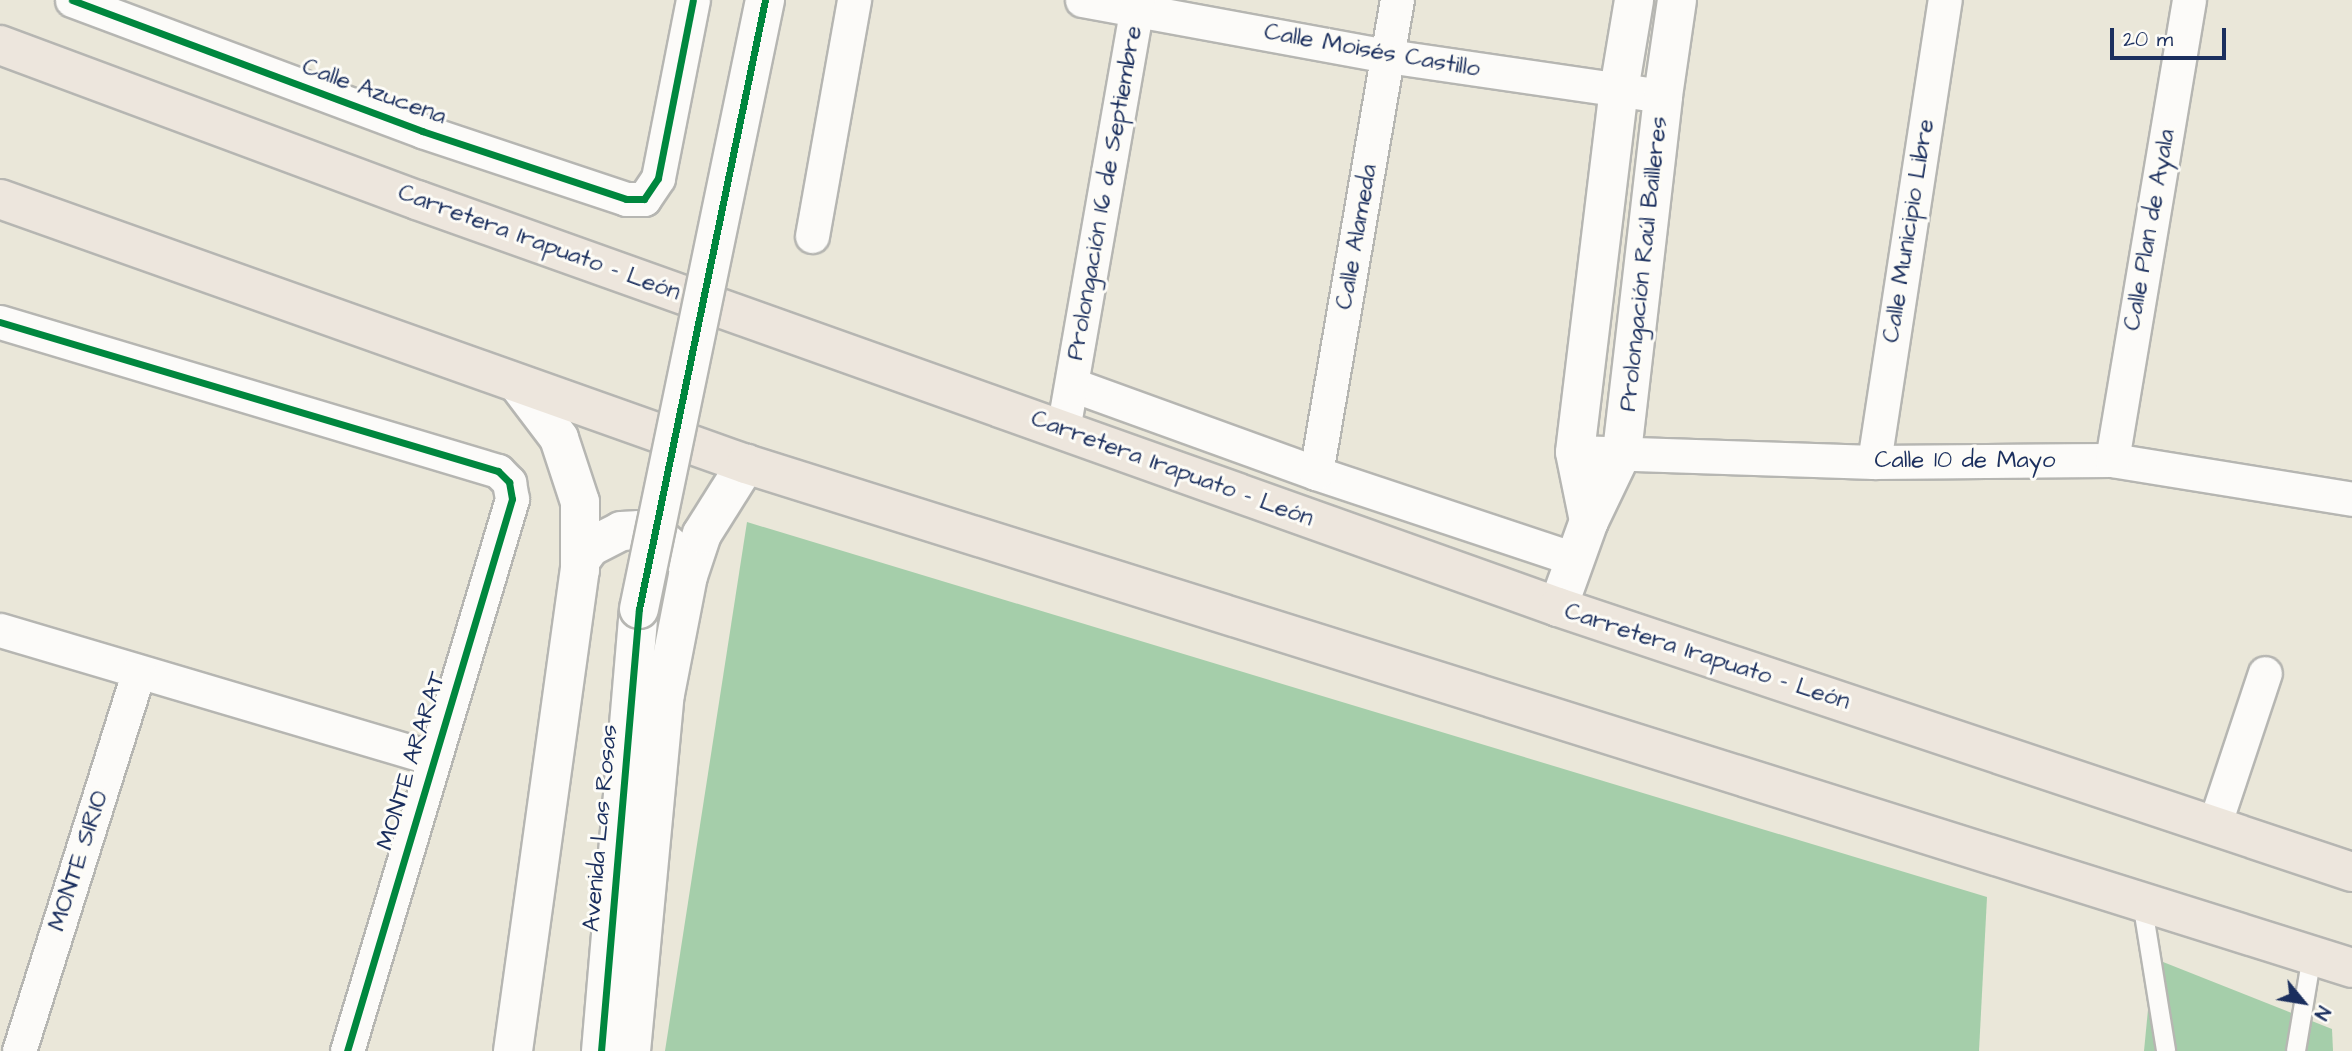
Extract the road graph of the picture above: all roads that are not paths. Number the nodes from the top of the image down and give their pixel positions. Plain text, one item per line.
1 (72, 0) edge
2 (694, 0) edge
3 (765, 0) edge
4 (854, 0) edge
5 (1082, 0) edge
6 (1397, 0) edge
7 (1634, 0) edge
8 (1677, 0) edge
9 (1945, 0) edge
10 (2189, 0) edge
11 (1137, 5) edge
12 (0, 28) edge
13 (0, 45) edge
14 (1388, 56) junction
15 (1619, 90) junction
16 (1663, 96) junction
17 (0, 199) edge
18 (417, 200) junction
19 (812, 236) dead end
20 (0, 322) edge
21 (518, 384) junction
22 (1073, 386) junction
23 (1063, 430) junction
24 (1575, 452) junction
25 (1622, 452) junction
26 (2112, 460) junction
27 (1874, 461) junction
28 (746, 464) junction
29 (1316, 473) junction
30 (2352, 499) edge
31 (1589, 521) junction
32 (1574, 559) junction
33 (580, 561) junction
34 (688, 576) junction
35 (1558, 607) junction
36 (0, 630) edge
37 (139, 671) junction
38 (2265, 673) dead end
39 (432, 758) junction
40 (2214, 826) junction
41 (2352, 872) edge
42 (2142, 902) junction
43 (2312, 956) junction
44 (2352, 968) edge
45 (19, 1051) edge
46 (347, 1051) edge
47 (513, 1051) edge
48 (601, 1051) edge
49 (631, 1051) edge
50 (2166, 1051) edge
51 (2295, 1051) edge

1 - 2 street, Calle Azucena
3 - 48 street, Avenida Las Rosas, bridge
4 - 19 street
5 - 11 street, Calle Moisés Castillo
6 - 14 street, Calle Alameda
7 - 15 street, Prolongación Raúl Bailleres
8 - 16 street, Prolongación Raúl Bailleres
9 - 27 street, Calle Municipio Libre
10 - 26 street, Calle Plan de Ayala
11 - 14 street, Calle Moisés Castillo
11 - 22 street, Prolongación 16 de Septiembre
12 - 18 highway
13 - 18 highway, Carretera Irapuato - León
14 - 15 street, Calle Moisés Castillo
14 - 29 street, Calle Alameda
15 - 16 street, Calle Moisés Castillo
15 - 24 street, Prolongación Raúl Bailleres
16 - 25 street, Prolongación Raúl Bailleres
17 - 21 highway
18 - 23 highway, Carretera Irapuato - León
20 - 39 street, MONTE ARARAT
21 - 28 highway
21 - 33 street
22 - 23 street, Prolongación 16 de Septiembre
22 - 29 street
23 - 35 highway, Carretera Irapuato - León
24 - 25 street, Calle 10 de Mayo
24 - 31 street, Prolongación Raúl Bailleres
25 - 27 street, Calle 10 de Mayo
25 - 31 street, Prolongación Raúl Bailleres
26 - 27 street, Calle 10 de Mayo
26 - 30 street, Calle 10 de Mayo
28 - 34 street
28 - 42 highway
29 - 32 street
31 - 32 street, Prolongación Raúl Bailleres
32 - 35 street, Prolongación Raúl Bailleres
33 - 34 street
33 - 47 street
34 - 49 street
35 - 40 highway, Carretera Irapuato - León
36 - 37 street
37 - 39 street
37 - 45 street, MONTE SIRIO
38 - 40 street
39 - 46 street, MONTE ARARAT
40 - 41 highway, Carretera Irapuato - León
42 - 43 highway
42 - 50 lane
43 - 44 highway
43 - 51 lane

